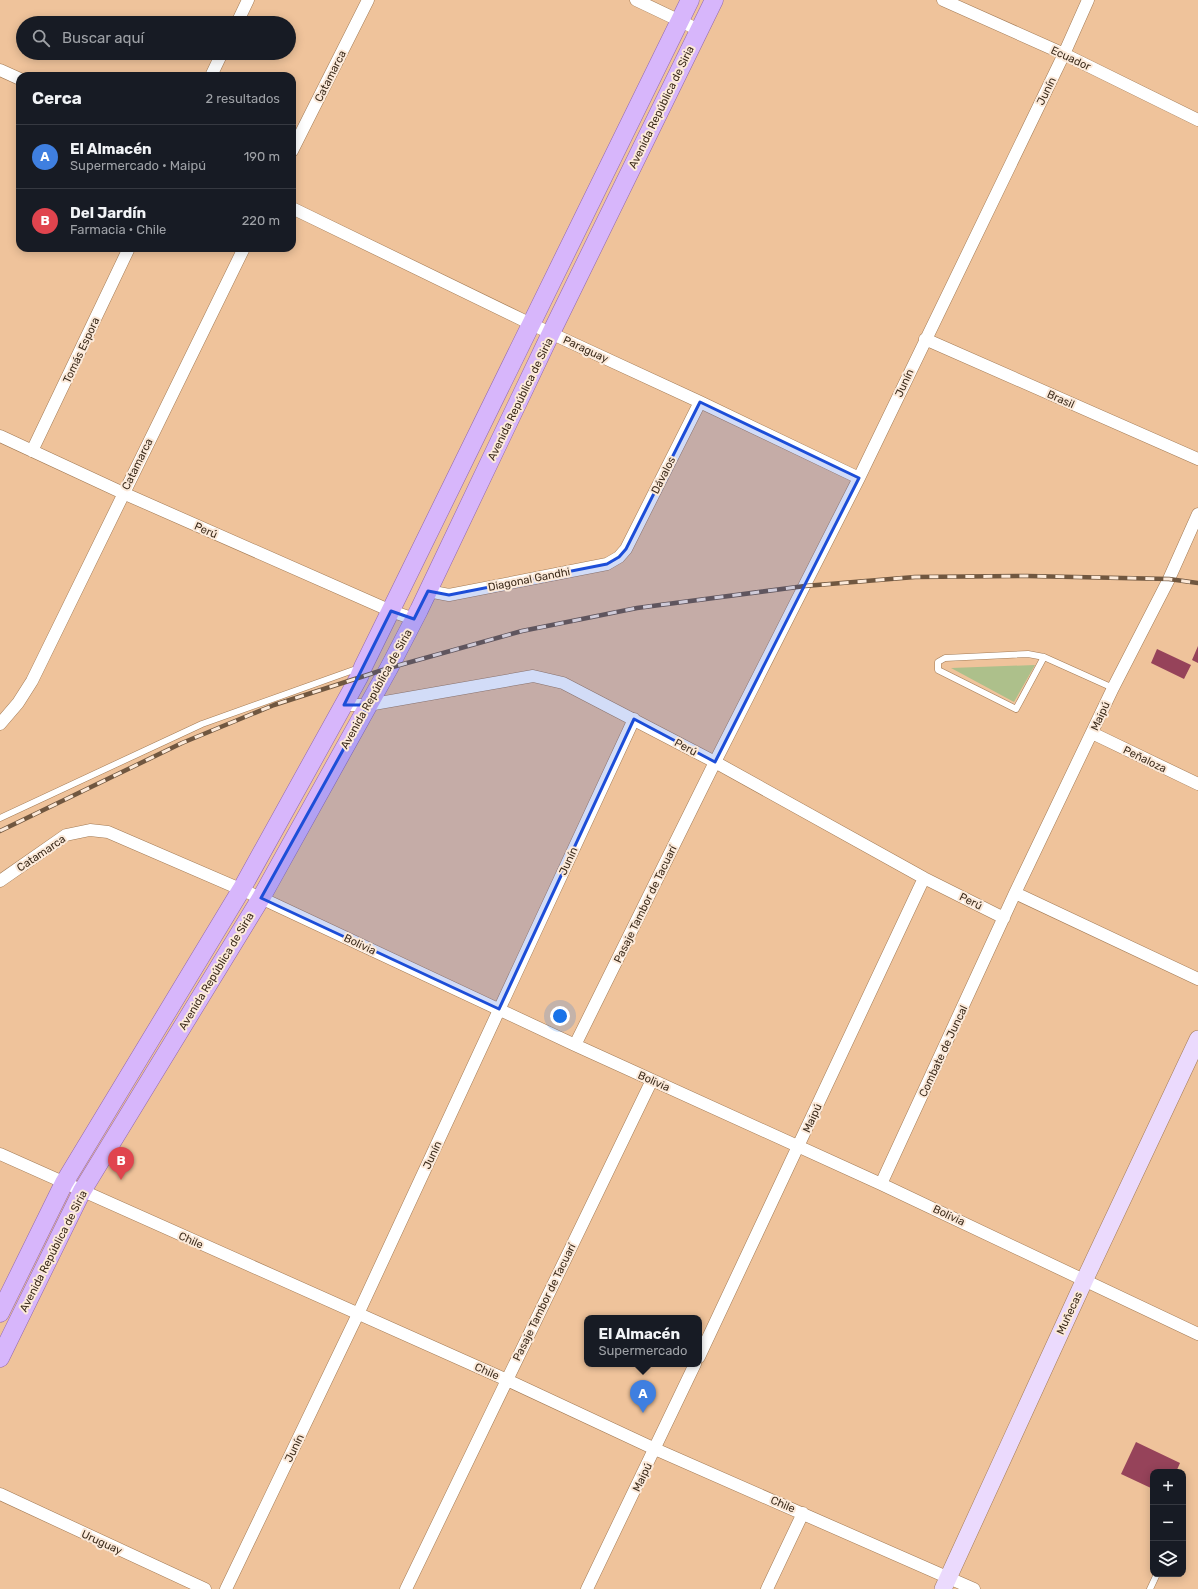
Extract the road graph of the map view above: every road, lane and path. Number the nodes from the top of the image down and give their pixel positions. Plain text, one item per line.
1 (248, 0) edge
2 (368, 0) edge
3 (636, 0) edge
4 (690, 0) edge
5 (714, 0) edge
6 (943, 0) edge
7 (1088, 0) edge
8 (240, 16) edge
9 (680, 21) junction
10 (699, 30) junction
11 (1064, 54) junction
12 (219, 60) edge
13 (0, 70) edge
14 (213, 72) edge
15 (16, 77) edge
16 (1198, 120) edge
17 (296, 143) edge
18 (296, 210) edge
19 (127, 252) edge
20 (242, 252) edge
21 (531, 324) junction
22 (551, 333) junction
23 (925, 339) junction
24 (700, 402) junction
25 (0, 436) edge
26 (32, 451) junction
27 (1198, 459) edge
28 (858, 478) junction
29 (123, 493) junction
30 (1198, 514) edge
31 (1193, 534) edge
32 (626, 549) joint
33 (428, 591) junction
34 (390, 611) junction
35 (414, 619) junction
36 (1044, 657) junction
37 (363, 667) junction
38 (1113, 688) junction
39 (344, 705) junction
40 (368, 705) junction
41 (634, 719) junction
42 (0, 724) edge
43 (1092, 734) junction
44 (715, 762) junction
45 (1198, 784) edge
46 (0, 818) edge
47 (108, 832) joint
48 (924, 878) junction
49 (0, 881) edge
50 (241, 890) junction
51 (1015, 894) junction
52 (261, 898) junction
53 (1004, 918) junction
54 (1198, 979) edge
55 (499, 1009) junction
56 (1198, 1039) edge
57 (575, 1045) junction
58 (652, 1080) junction
59 (799, 1146) junction
60 (0, 1154) edge
61 (64, 1183) junction
62 (881, 1184) junction
63 (82, 1191) junction
64 (1085, 1279) junction
65 (0, 1313) edge
66 (358, 1314) junction
67 (1198, 1334) edge
68 (702, 1350) edge
69 (0, 1358) edge
70 (694, 1367) edge
71 (506, 1380) junction
72 (655, 1449) junction
73 (0, 1494) edge
74 (802, 1513) junction
75 (1156, 1577) edge
76 (946, 1583) edge
77 (205, 1589) edge
78 (226, 1589) edge
79 (406, 1589) edge
80 (587, 1589) edge
81 (767, 1589) edge
82 (974, 1589) edge
83 (1150, 1589) edge

1 - 8 street
2 - 17 street, Catamarca
3 - 9 street
4 - 9 main road, Avenida República de Siria
5 - 10 main road, Avenida República de Siria
6 - 11 street, Ecuador
7 - 11 street, Junín
9 - 10 street
9 - 21 main road, Avenida República de Siria
10 - 22 main road, Avenida República de Siria
11 - 16 street, Ecuador
11 - 23 street, Junín
12 - 14 street
13 - 15 street
18 - 21 street, Paraguay
19 - 26 street, Tomás Espora
20 - 29 street, Catamarca
21 - 22 street, Paraguay
21 - 34 main road, Avenida República de Siria
22 - 24 street, Paraguay
22 - 33 main road, Avenida República de Siria
23 - 27 street, Brasil
23 - 28 street, Junín
24 - 28 street, Paraguay
24 - 32 street, Dávalos
25 - 26 street, Perú
26 - 29 street, Perú
28 - 44 street, Junín
29 - 34 street, Perú
29 - 42 street, Catamarca
30 - 31 street, Maipú
31 - 38 street, Maipú
32 - 33 street, Diagonal Gandhi
33 - 35 main road, Avenida República de Siria
34 - 35 street, Perú
34 - 37 main road, Avenida República de Siria
35 - 40 main road, Avenida República de Siria
36 - 36 lane
36 - 38 lane
37 - 39 main road, Avenida República de Siria
37 - 46 lane
38 - 43 street, Maipú
39 - 40 street, Perú
39 - 50 main road, Avenida República de Siria
40 - 41 street, Perú
40 - 52 main road, Avenida República de Siria
41 - 44 street, Perú
41 - 55 street, Junín
43 - 45 street, Peñaloza
43 - 51 street, Maipú
44 - 48 street, Perú
44 - 57 street, Pasaje Tambor de Tacuarí
47 - 49 street, Catamarca
47 - 50 street, Bolivia
48 - 53 street, Perú
48 - 59 street, Maipú
50 - 52 street, Bolivia
50 - 61 main road, Avenida República de Siria
51 - 53 street, Maipú
51 - 54 street
52 - 55 street, Bolivia
52 - 63 main road, Avenida República de Siria
53 - 62 street, Combate de Juncal
55 - 57 street, Bolivia
55 - 66 street, Junín
56 - 64 street, Muñecas
57 - 58 street, Bolivia
58 - 59 street, Bolivia
58 - 71 street, Pasaje Tambor de Tacuarí
59 - 62 street, Bolivia
59 - 68 street, Maipú
60 - 61 street, Chile
61 - 63 street, Chile
61 - 65 main road, Avenida República de Siria
62 - 64 street, Bolivia
63 - 66 street, Chile
63 - 69 main road, Avenida República de Siria
64 - 67 street, Bolivia
64 - 76 street, Muñecas
66 - 71 street, Chile
66 - 78 street, Junín
70 - 72 street, Maipú
71 - 72 street, Chile
71 - 79 street, Pasaje Tambor de Tacuarí
72 - 74 street, Chile
72 - 80 street, Maipú
73 - 77 street, Uruguay
74 - 76 street, Chile
74 - 81 street
75 - 83 lane
76 - 82 street, Chile

